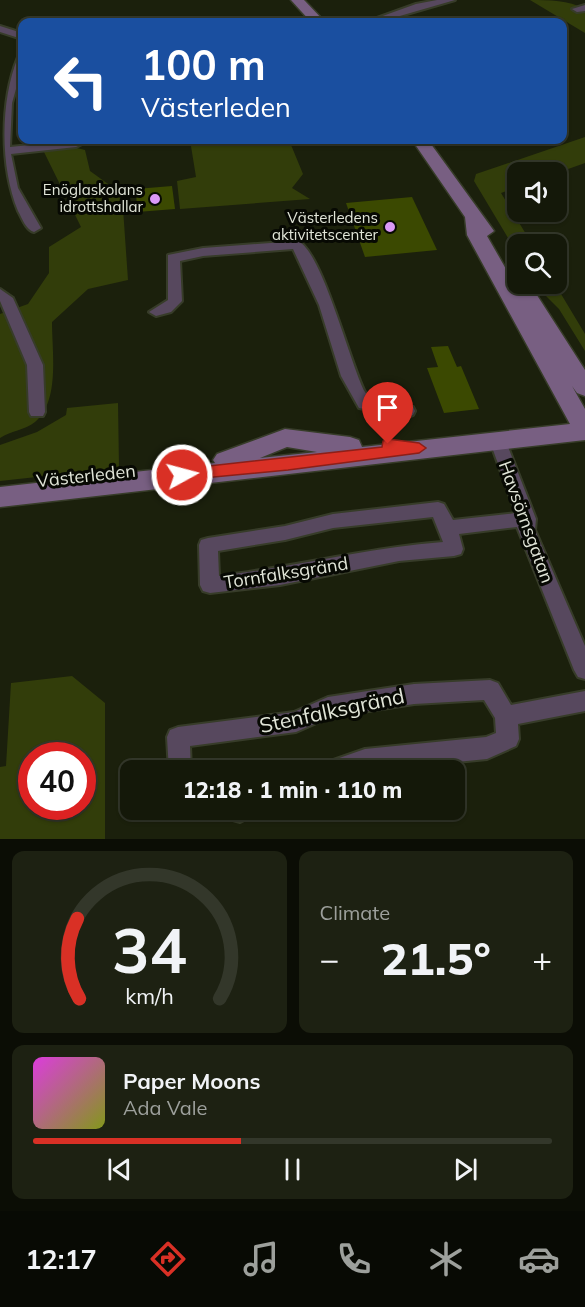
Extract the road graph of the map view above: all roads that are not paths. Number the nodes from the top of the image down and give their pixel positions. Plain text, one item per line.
1 (297, 0) edge
2 (451, 0) edge
3 (314, 18) edge
4 (382, 18) edge
5 (0, 29) edge
6 (18, 35) edge
7 (18, 68) edge
8 (3, 102) edge
9 (61, 144) edge
10 (423, 144) edge
11 (1, 152) edge
12 (473, 219) junction
13 (34, 228) dead end
14 (507, 266) edge
15 (526, 294) edge
16 (3, 295) edge
17 (156, 312) dead end
18 (585, 388) edge
19 (407, 411) dead end
20 (37, 412) dead end
21 (585, 430) edge
22 (497, 440) junction
23 (271, 456) junction
24 (0, 485) edge
25 (0, 497) edge
26 (527, 519) junction
27 (448, 528) junction
28 (585, 670) edge
29 (585, 701) edge
30 (506, 716) junction
31 (179, 760) edge
32 (365, 760) edge

1 - 3 main road
2 - 4 street
5 - 6 street
7 - 8 street
8 - 11 street
9 - 11 street
10 - 12 main road
11 - 13 street
12 - 14 main road
12 - 21 main road
15 - 18 main road
16 - 20 street
17 - 19 street
21 - 22 main road, Västerleden
22 - 23 main road, Västerleden
22 - 26 street, Havsörnsgatan
23 - 24 main road, Västerleden
23 - 25 main road, Västerleden
26 - 27 street
26 - 28 street, Havsörnsgatan
27 - 27 street, Tornfalksgränd
29 - 30 street
30 - 31 street, Stenfalksgränd
30 - 32 street

